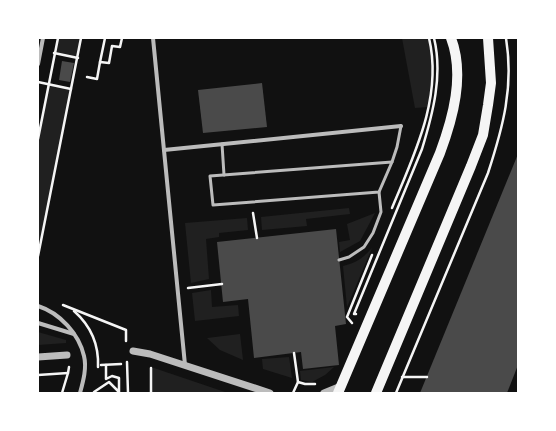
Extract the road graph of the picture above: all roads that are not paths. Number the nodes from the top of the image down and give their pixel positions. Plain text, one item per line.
1 (43, 38) edge
2 (153, 38) edge
3 (451, 38) edge
4 (488, 38) edge
5 (38, 64) edge
6 (401, 126) joint
7 (222, 144) junction
8 (164, 150) junction
9 (392, 162) junction
10 (224, 175) junction
11 (378, 192) junction
12 (339, 260) dead end
13 (38, 306) edge
14 (38, 323) edge
15 (75, 334) junction
16 (133, 351) dead end
17 (67, 355) dead end
18 (38, 357) edge
19 (185, 365) junction
20 (340, 389) edge
21 (80, 393) edge
22 (270, 393) edge
23 (324, 393) edge
24 (376, 393) edge

1 - 5 street
2 - 8 street
3 - 20 main road
4 - 24 main road
6 - 7 street
6 - 9 lane
7 - 8 street
7 - 10 lane
8 - 19 street
9 - 10 lane
9 - 11 lane
10 - 11 lane
11 - 12 lane
13 - 15 street
14 - 15 street
15 - 21 street
16 - 19 street
17 - 18 street
19 - 22 street
20 - 23 street

